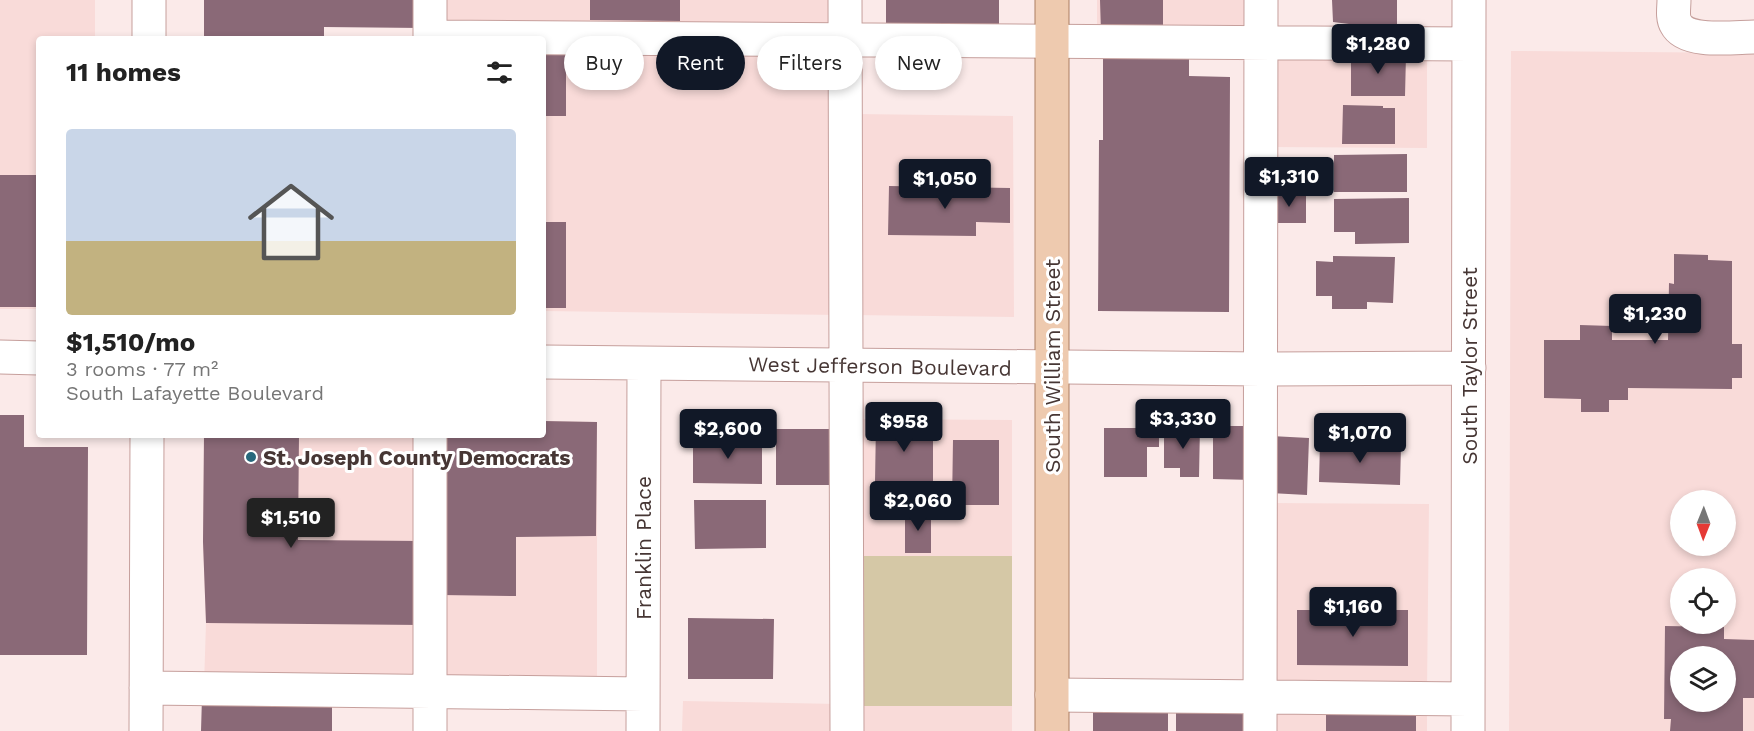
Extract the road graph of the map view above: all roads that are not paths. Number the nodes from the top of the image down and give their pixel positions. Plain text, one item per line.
1 (149, 0) edge
2 (430, 0) edge
3 (846, 0) edge
4 (1052, 0) edge
5 (1261, 0) edge
6 (1469, 0) edge
7 (1674, 0) edge
8 (149, 36) edge
9 (430, 36) edge
10 (846, 36) edge
11 (1754, 37) edge
12 (546, 38) edge
13 (757, 39) edge
14 (863, 39) edge
15 (1052, 41) junction
16 (1261, 42) junction
17 (1469, 44) junction
18 (846, 90) edge
19 (0, 357) edge
20 (36, 358) edge
21 (546, 362) edge
22 (644, 364) junction
23 (846, 366) junction
24 (1053, 368) junction
25 (1468, 368) junction
26 (1262, 369) junction
27 (147, 438) edge
28 (430, 438) edge
29 (146, 688) junction
30 (430, 692) junction
31 (643, 694) junction
32 (1052, 695) junction
33 (1260, 697) junction
34 (1468, 715) edge
35 (146, 731) edge
36 (430, 731) edge
37 (643, 731) edge
38 (848, 731) edge
39 (1052, 731) edge
40 (1260, 731) edge

1 - 8 street
2 - 9 street
3 - 10 street
4 - 15 main road, South William Street
5 - 16 street
6 - 17 street, South Taylor Street
7 - 11 street
12 - 13 street
14 - 15 street
15 - 16 street
15 - 24 main road, South William Street
16 - 17 street
16 - 26 street
17 - 25 street, South Taylor Street
18 - 23 street
19 - 20 street
21 - 22 street, West Jefferson Boulevard
22 - 23 street, West Jefferson Boulevard
22 - 31 street, Franklin Place
23 - 24 street, West Jefferson Boulevard
23 - 38 street
24 - 26 street, West Jefferson Boulevard
24 - 32 main road, South William Street
25 - 26 street, West Jefferson Boulevard
25 - 34 street, South Taylor Street
26 - 33 street
27 - 29 street
28 - 30 street
29 - 30 street
29 - 35 street
30 - 31 street
30 - 36 street
31 - 37 street, Franklin Place
32 - 33 street
32 - 39 main road, South William Street
33 - 34 street
33 - 40 street

